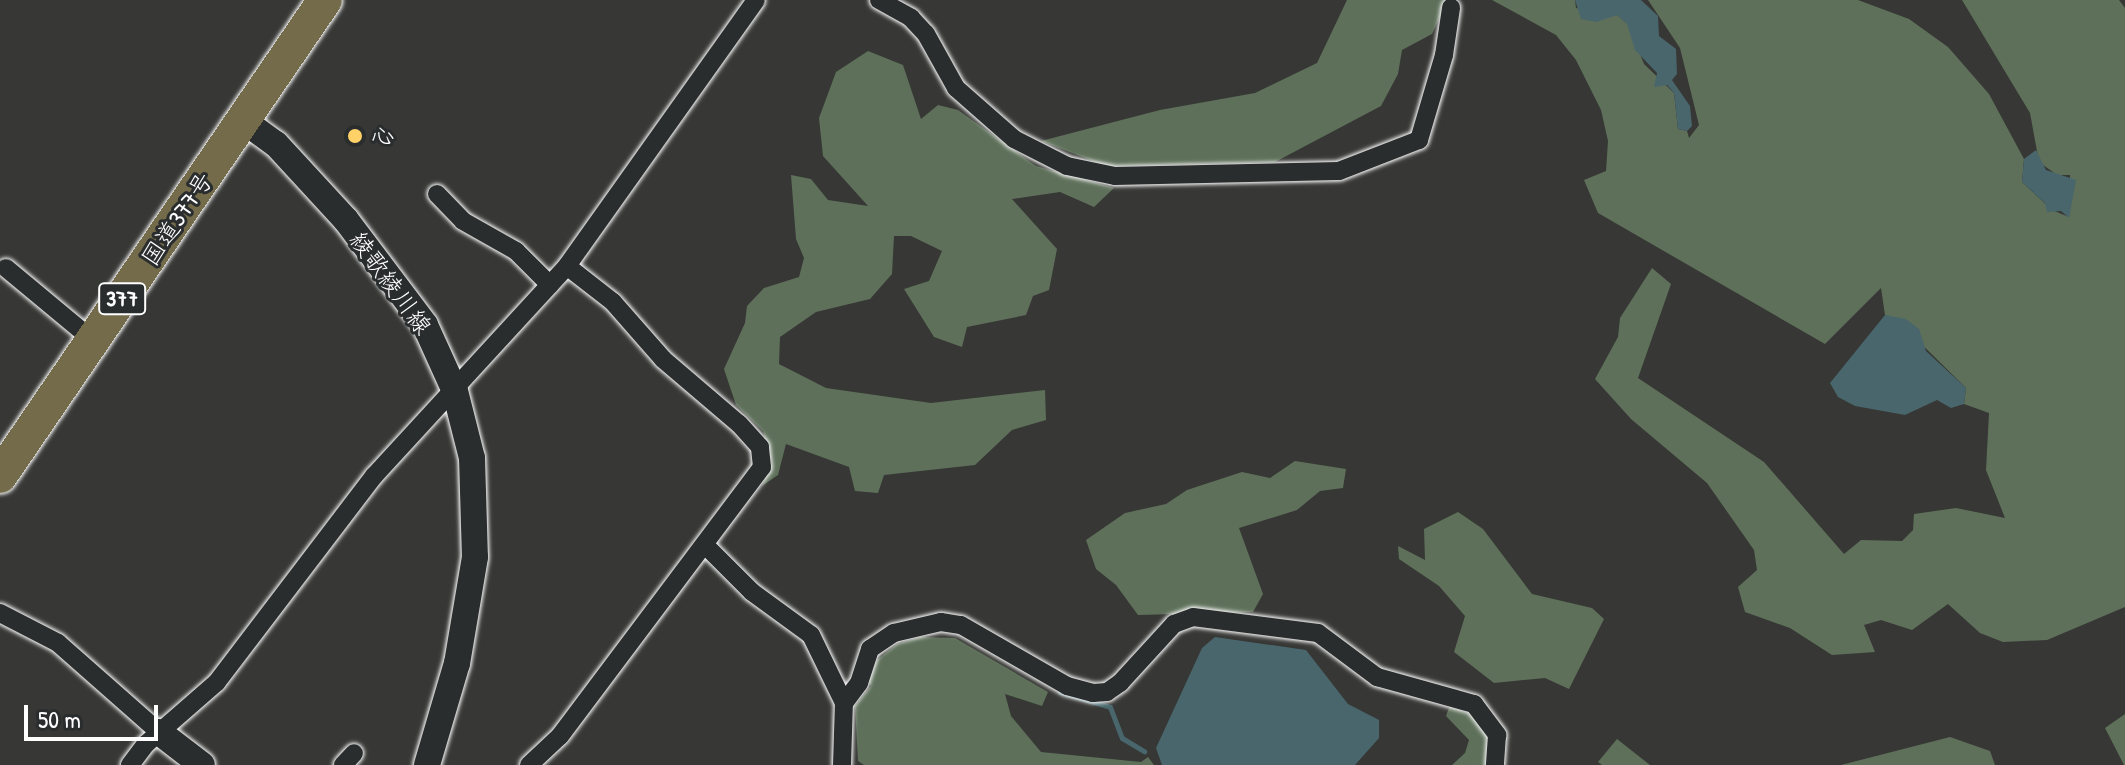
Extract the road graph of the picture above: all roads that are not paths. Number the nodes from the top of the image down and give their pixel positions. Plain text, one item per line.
1 (325, 0) edge
2 (756, 0) edge
3 (879, 0) edge
4 (1451, 8) dead end
5 (244, 121) junction
6 (437, 194) dead end
7 (567, 266) junction
8 (6, 268) dead end
9 (550, 285) junction
10 (94, 341) junction
11 (455, 391) junction
12 (0, 476) edge
13 (705, 545) junction
14 (0, 613) edge
15 (844, 703) junction
16 (159, 732) junction
17 (130, 765) edge
18 (202, 765) edge
19 (427, 765) edge
20 (529, 765) edge
21 (842, 765) edge
22 (1495, 765) edge

1 - 5 highway, 国道377号 / 377
2 - 7 street
3 - 4 street
5 - 10 highway, 国道377号 / 377
5 - 11 main road, 綾歌綾川線
6 - 9 street
7 - 9 street
7 - 13 street
8 - 10 street
9 - 11 street
10 - 12 highway, 国道377号 / 377
11 - 16 street
11 - 19 main road, 綾歌綾川線
13 - 15 street
13 - 20 street
14 - 16 street
15 - 21 street
15 - 22 street
16 - 17 street
16 - 18 main road

